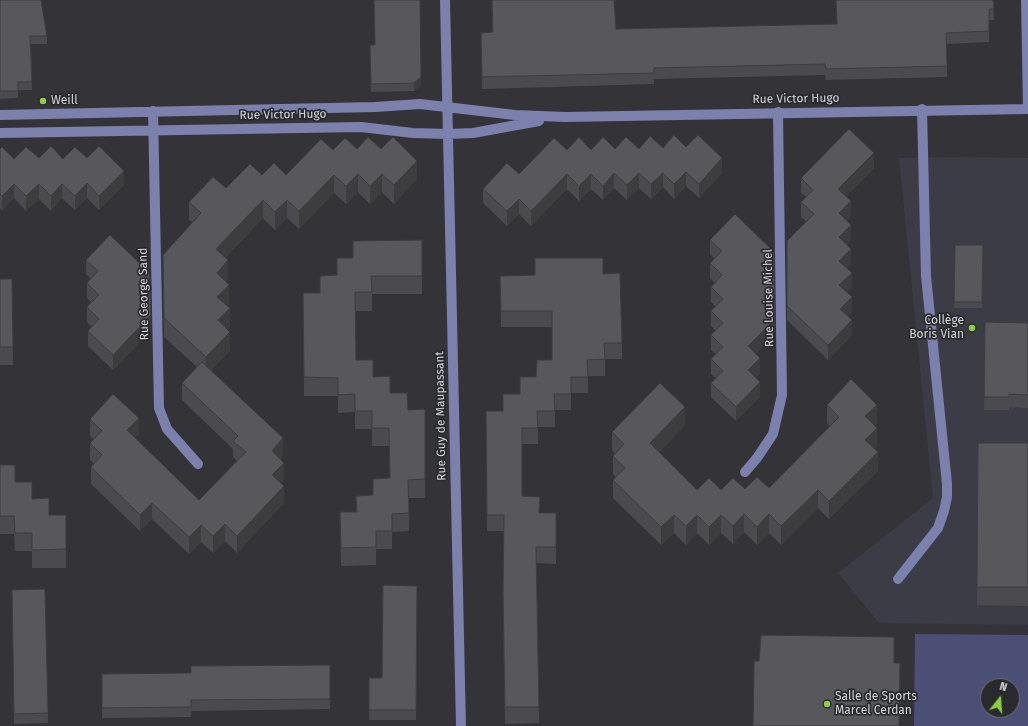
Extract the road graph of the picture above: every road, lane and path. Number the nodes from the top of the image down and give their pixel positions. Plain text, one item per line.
1 (445, 0) edge
2 (1026, 0) edge
3 (447, 106) junction
4 (922, 109) junction
5 (1028, 109) edge
6 (153, 111) junction
7 (778, 112) junction
8 (0, 115) edge
9 (565, 117) junction
10 (154, 131) junction
11 (0, 133) edge
12 (448, 134) junction
13 (198, 464) dead end
14 (745, 472) dead end
15 (898, 579) dead end
16 (461, 726) edge

1 - 3 street, Rue Guy de Maupassant
2 - 5 street
3 - 6 street, Rue Victor Hugo
3 - 9 street, Rue Victor Hugo
3 - 12 street, Rue Guy de Maupassant
4 - 5 street, Rue Victor Hugo
4 - 7 street, Rue Victor Hugo
4 - 15 street
6 - 8 street, Rue Victor Hugo
6 - 10 street, Rue George Sand
7 - 9 street, Rue Victor Hugo
7 - 14 street, Rue Louise Michel
9 - 12 street, Rue Victor Hugo
10 - 11 street, Rue Victor Hugo
10 - 12 street, Rue Victor Hugo
10 - 13 street, Rue George Sand
12 - 16 street, Rue Guy de Maupassant

